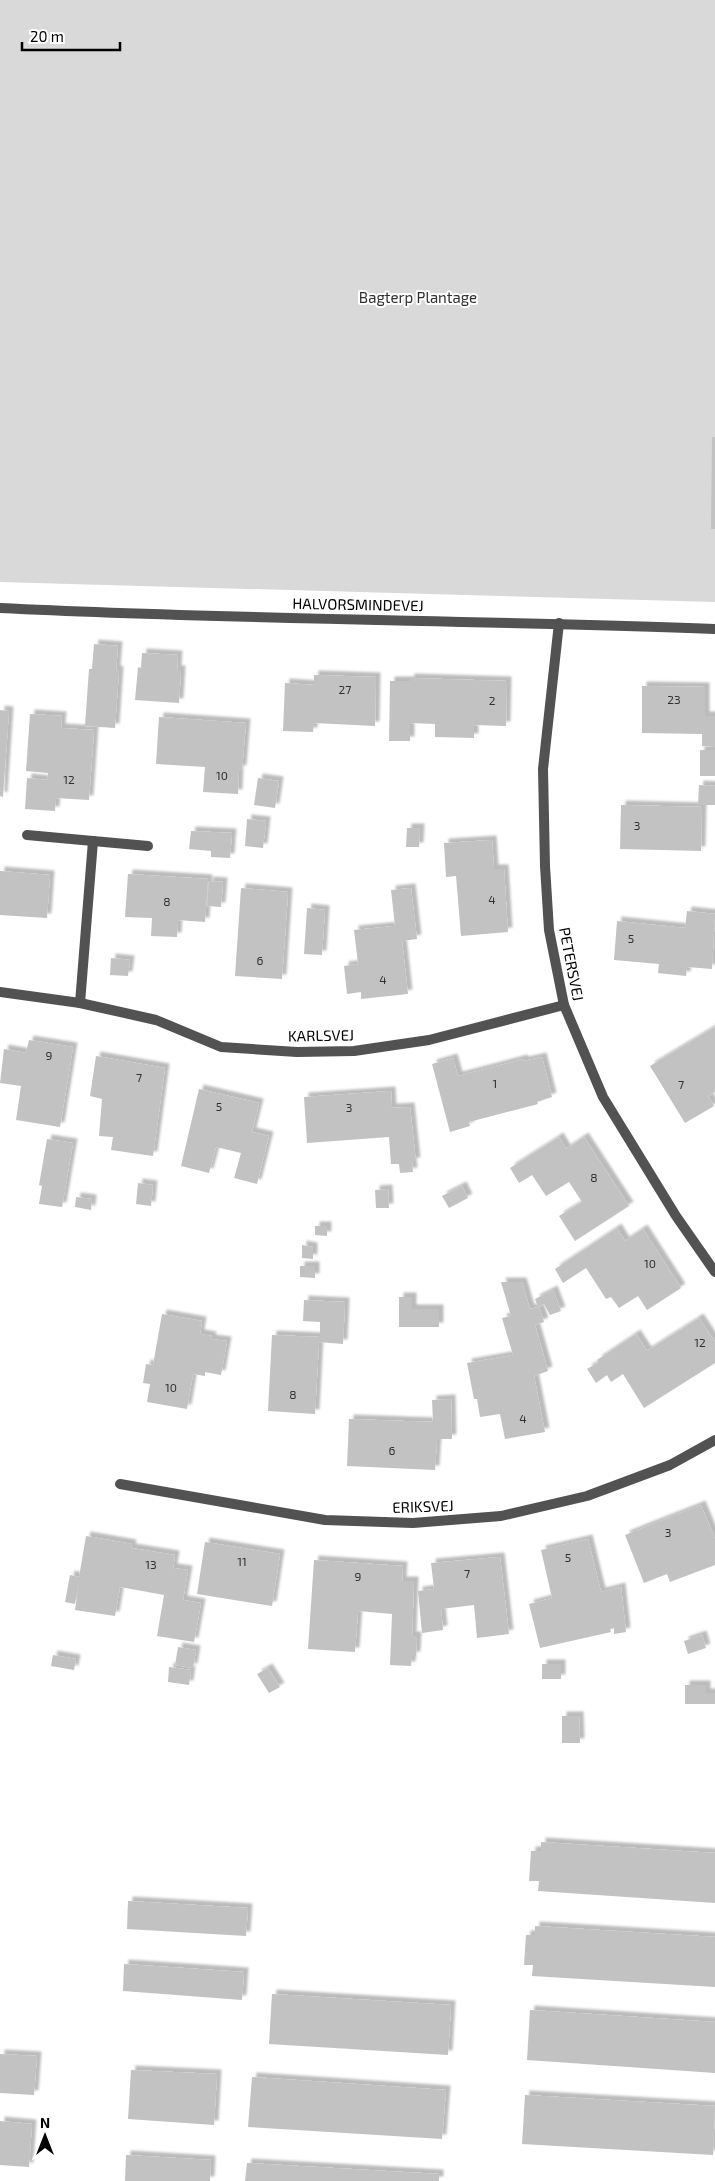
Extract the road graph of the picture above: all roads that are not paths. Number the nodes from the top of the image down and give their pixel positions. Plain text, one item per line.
1 (0, 608) edge
2 (559, 623) junction
3 (715, 629) edge
4 (26, 835) dead end
5 (93, 841) junction
6 (148, 846) dead end
7 (0, 992) edge
8 (80, 1004) junction
9 (564, 1005) junction
10 (715, 1272) edge
11 (715, 1440) edge
12 (120, 1484) dead end

1 - 2 street, HALVORSMINDEVEJ
2 - 3 street, HALVORSMINDEVEJ
2 - 9 street, PETERSVEJ
4 - 5 street
5 - 6 street
5 - 8 street
7 - 8 street, KARLSVEJ
8 - 9 street, KARLSVEJ
9 - 10 street, PETERSVEJ
11 - 12 street, ERIKSVEJ

